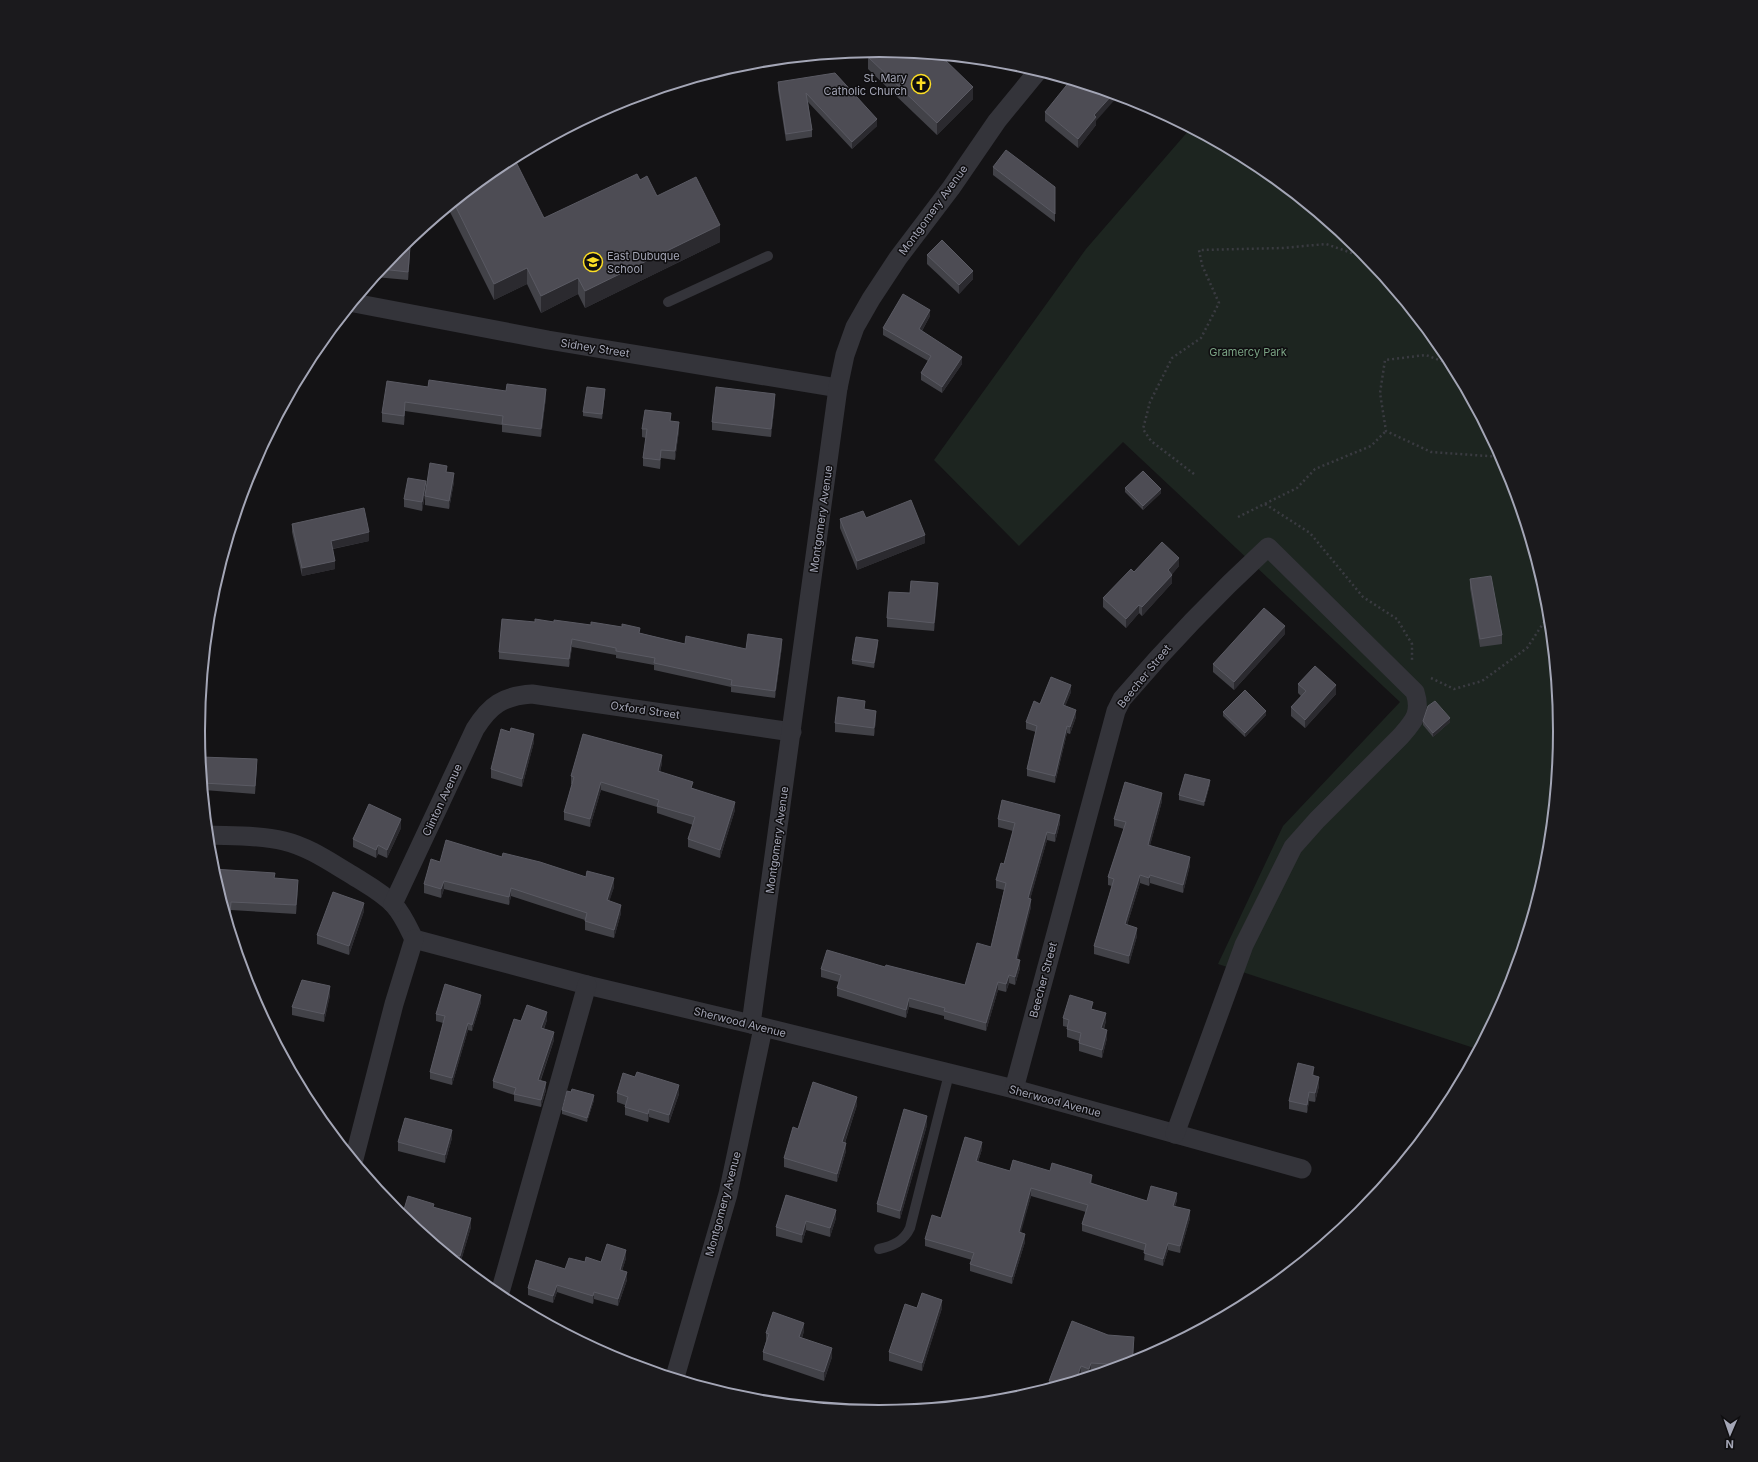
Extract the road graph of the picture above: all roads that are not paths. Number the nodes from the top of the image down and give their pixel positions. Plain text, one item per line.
1 (1034, 76) edge
2 (768, 256) dead end
3 (668, 302) dead end
4 (358, 304) edge
5 (838, 388) junction
6 (499, 701) joint
7 (792, 732) junction
8 (214, 835) edge
9 (393, 904) junction
10 (414, 938) junction
11 (587, 986) junction
12 (757, 1026) junction
13 (950, 1074) junction
14 (1014, 1090) junction
15 (1175, 1134) junction
16 (355, 1155) edge
17 (1302, 1169) dead end
18 (879, 1249) dead end
19 (501, 1288) edge
20 (676, 1373) edge

1 - 5 street, Montgomery Avenue
2 - 3 lane
4 - 5 street, Sidney Street
5 - 7 street, Montgomery Avenue
6 - 7 street, Oxford Street
6 - 9 street, Clinton Avenue
7 - 12 street, Montgomery Avenue
8 - 9 street
9 - 10 street
10 - 11 street, Sherwood Avenue
10 - 16 street
11 - 12 street, Sherwood Avenue
11 - 19 street
12 - 13 street, Sherwood Avenue
12 - 20 street, Montgomery Avenue
13 - 14 street, Sherwood Avenue
13 - 18 lane
14 - 15 street, Sherwood Avenue
14 - 15 street, Beecher Street
15 - 17 street, Sherwood Avenue

